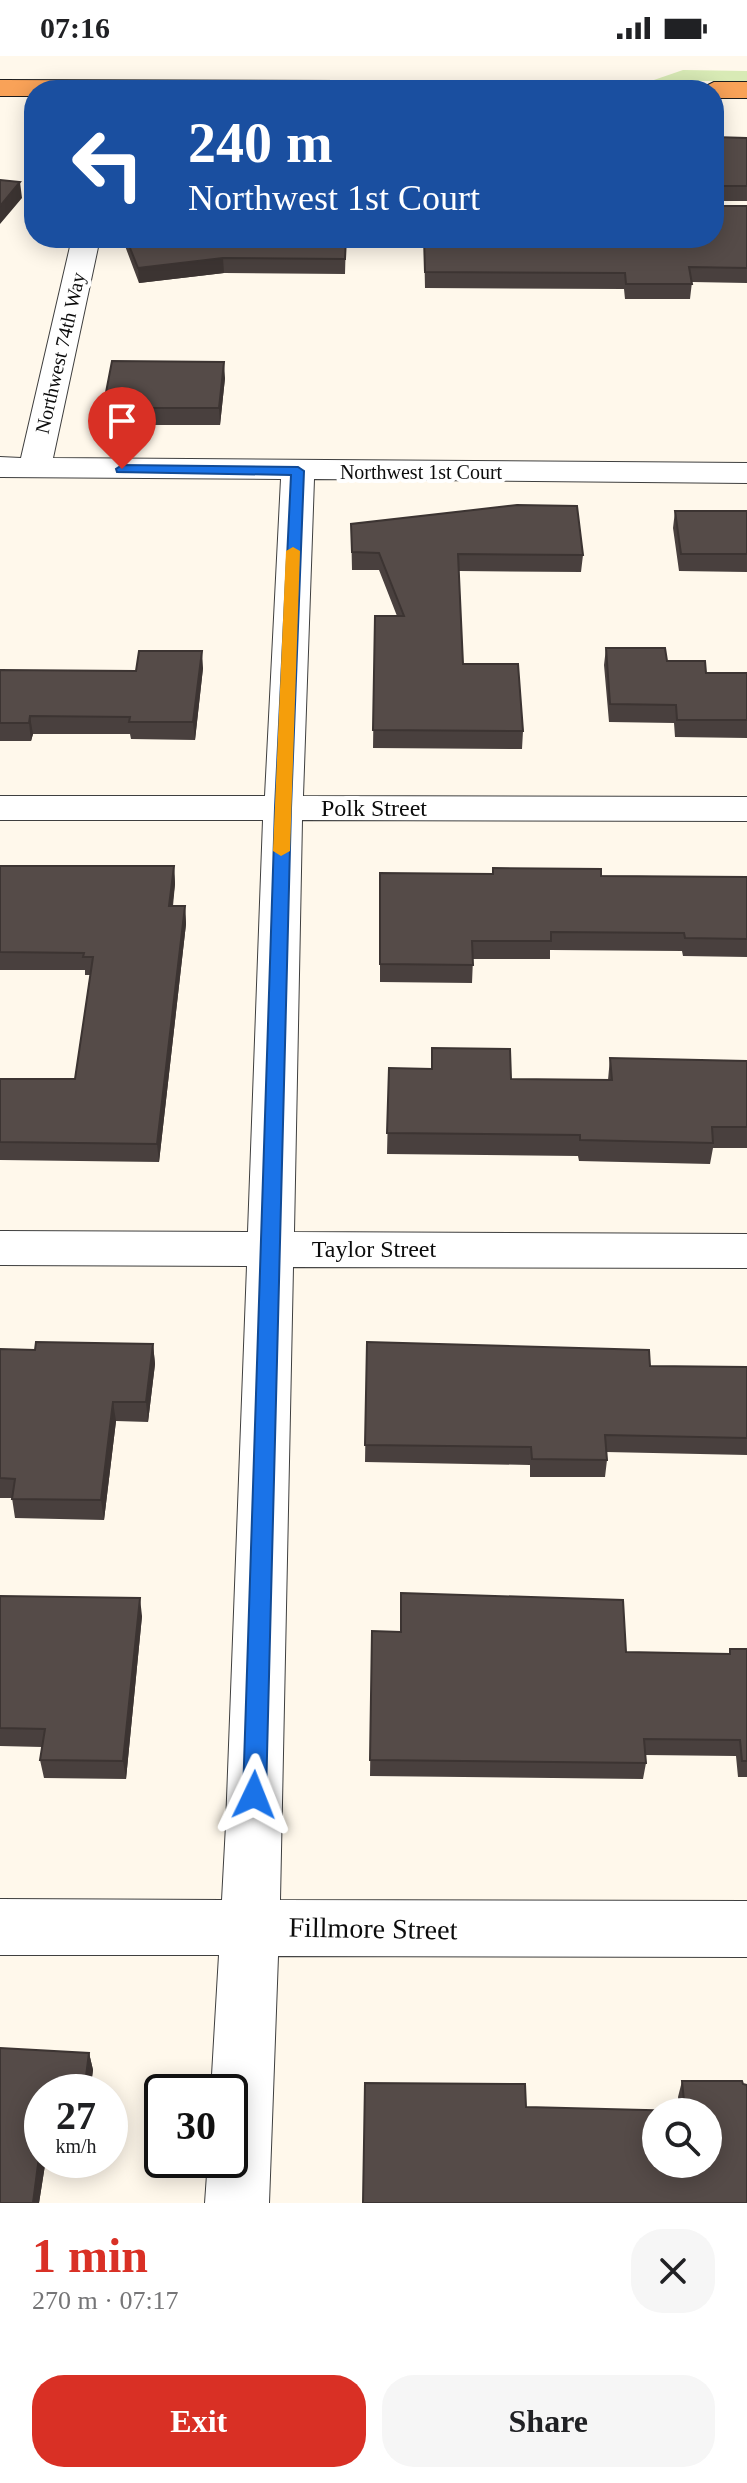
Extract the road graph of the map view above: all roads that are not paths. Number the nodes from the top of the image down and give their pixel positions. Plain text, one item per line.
1 (0, 88) edge
2 (24, 88) edge
3 (724, 90) edge
4 (747, 90) edge
5 (84, 248) edge
6 (0, 467) edge
7 (35, 468) junction
8 (298, 471) junction
9 (747, 473) edge
10 (0, 808) edge
11 (283, 808) junction
12 (747, 809) edge
13 (0, 1248) edge
14 (269, 1248) junction
15 (747, 1251) edge
16 (248, 1926) junction
17 (0, 1927) edge
18 (747, 1929) edge
19 (237, 2203) edge

1 - 2 highway
3 - 4 highway
5 - 7 street, Northwest 74th Way
6 - 7 street, Northwest 1st Court
7 - 8 street, Northwest 1st Court
8 - 9 street, Northwest 1st Court
8 - 11 street
10 - 11 street, Polk Street
11 - 12 street, Polk Street
11 - 14 street
13 - 14 street, Taylor Street
14 - 15 street, Taylor Street
14 - 16 street
16 - 17 street, Fillmore Street
16 - 18 street, Fillmore Street
16 - 19 street

